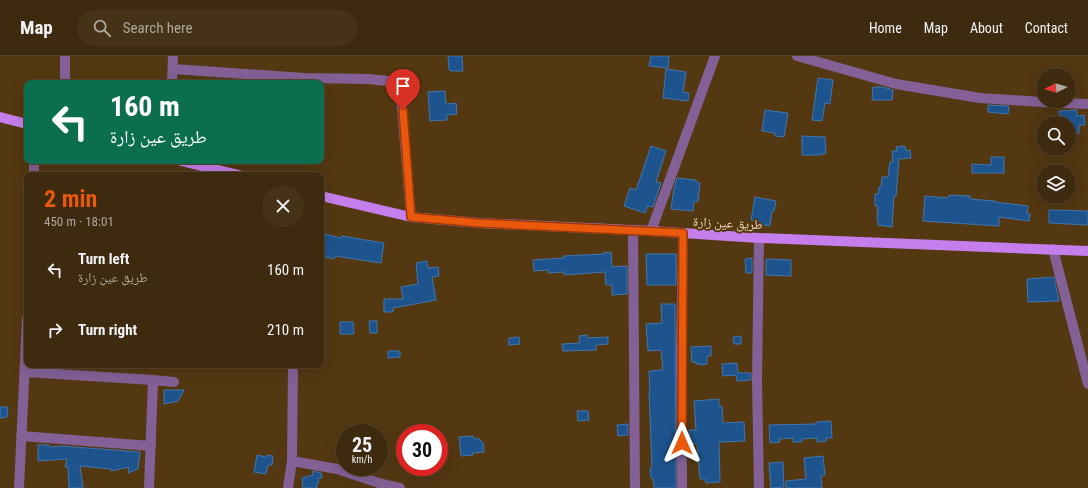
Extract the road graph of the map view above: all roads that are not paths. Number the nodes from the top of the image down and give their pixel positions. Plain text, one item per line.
1 (65, 56) edge
2 (173, 56) edge
3 (715, 56) edge
4 (797, 56) edge
5 (172, 69) junction
6 (65, 80) edge
7 (172, 80) edge
8 (1088, 104) edge
9 (0, 117) edge
10 (24, 123) edge
11 (193, 164) edge
12 (227, 172) edge
13 (324, 197) edge
14 (411, 217) junction
15 (633, 231) junction
16 (651, 231) junction
17 (683, 233) junction
18 (759, 238) junction
19 (1053, 250) junction
20 (1088, 251) edge
21 (25, 368) edge
22 (293, 368) edge
23 (25, 372) junction
24 (153, 380) junction
25 (174, 382) dead end
26 (1088, 384) edge
27 (21, 436) junction
28 (151, 446) junction
29 (292, 461) junction
30 (19, 488) edge
31 (149, 488) edge
32 (288, 488) edge
33 (400, 488) edge
34 (635, 488) edge
35 (682, 488) edge
36 (759, 488) edge

1 - 6 street
2 - 5 street
3 - 16 street
4 - 8 street
5 - 7 street
5 - 14 street
9 - 10 main road
11 - 12 main road
13 - 14 main road, طريق عين زارة
14 - 15 main road, طريق عين زارة
15 - 16 main road, طريق عين زارة
15 - 34 street
16 - 17 main road, طريق عين زارة
17 - 18 main road, طريق عين زارة
17 - 35 street
18 - 19 main road, طريق عين زارة
18 - 36 street
19 - 20 main road, طريق عين زارة
19 - 26 street
21 - 23 street
22 - 29 street
23 - 24 street
23 - 27 street
24 - 25 street
24 - 28 street
27 - 28 street
27 - 30 street
28 - 31 street
29 - 32 street
29 - 33 street

